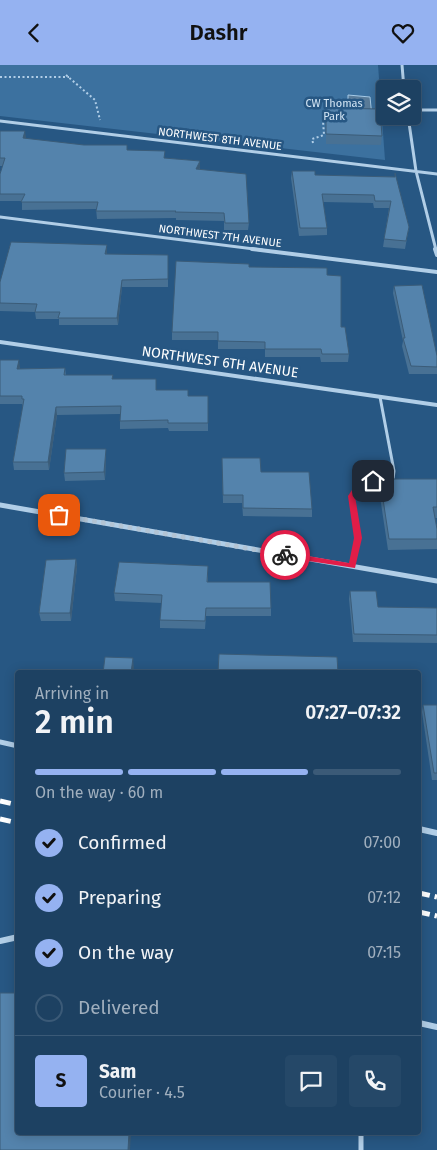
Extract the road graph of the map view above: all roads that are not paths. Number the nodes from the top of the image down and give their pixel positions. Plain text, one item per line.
1 (402, 65) edge
2 (403, 80) edge
3 (421, 109) edge
4 (437, 109) edge
5 (0, 121) edge
6 (409, 125) edge
7 (416, 171) junction
8 (437, 173) edge
9 (0, 217) edge
10 (437, 255) edge
11 (437, 272) edge
12 (0, 341) edge
13 (380, 397) junction
14 (437, 405) edge
15 (0, 505) edge
16 (352, 567) junction
17 (437, 581) edge
18 (0, 742) edge
19 (15, 745) edge
20 (421, 829) edge
21 (437, 833) edge
22 (15, 938) edge
23 (0, 941) edge
24 (421, 1023) edge
25 (437, 1027) edge
26 (361, 1135) edge
27 (362, 1150) edge

1 - 2 street
3 - 4 street
5 - 7 street, NORTHWEST 8TH AVENUE
6 - 7 street
7 - 8 street, NORTHWEST 8TH AVENUE
7 - 10 street
9 - 11 street, NORTHWEST 7TH AVENUE
12 - 13 street, NORTHWEST 6TH AVENUE
13 - 14 street, NORTHWEST 6TH AVENUE
13 - 16 lane
15 - 16 street
16 - 17 street
18 - 19 street
20 - 21 street
22 - 23 street
24 - 25 street
26 - 27 lane

